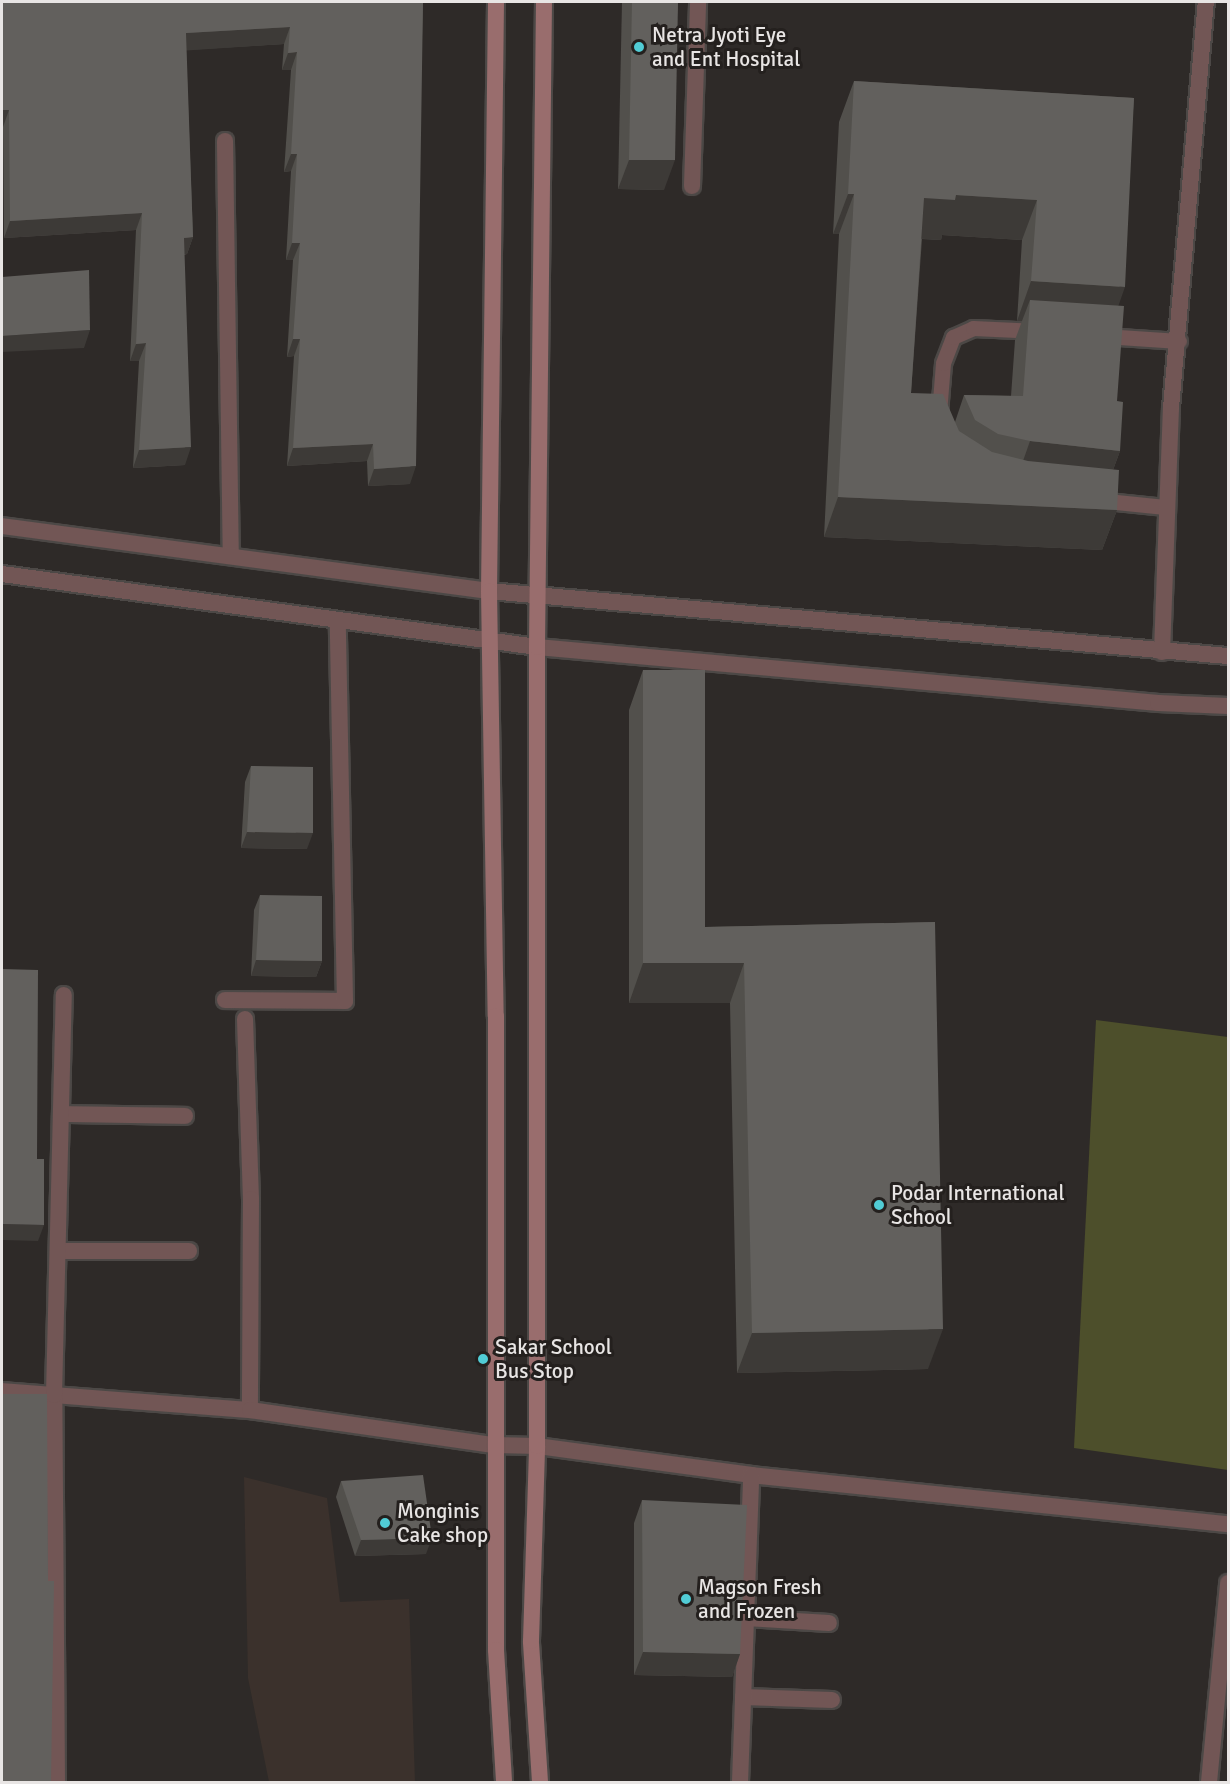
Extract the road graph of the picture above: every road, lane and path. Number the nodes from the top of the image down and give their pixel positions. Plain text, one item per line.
1 (496, 2) edge
2 (544, 2) edge
3 (698, 2) edge
4 (1206, 2) edge
5 (225, 141) dead end
6 (692, 186) dead end
7 (1060, 333) edge
8 (1084, 334) edge
9 (1179, 341) junction
10 (938, 433) edge
11 (1084, 498) edge
12 (1165, 507) junction
13 (2, 526) edge
14 (231, 556) junction
15 (2, 574) edge
16 (489, 591) junction
17 (537, 595) junction
18 (338, 620) junction
19 (490, 640) junction
20 (537, 647) junction
21 (1162, 652) junction
22 (1228, 656) edge
23 (1228, 706) edge
24 (64, 995) dead end
25 (225, 1000) dead end
26 (245, 1019) dead end
27 (61, 1114) junction
28 (185, 1116) dead end
29 (57, 1251) junction
30 (189, 1251) dead end
31 (2, 1391) edge
32 (54, 1395) junction
33 (250, 1410) junction
34 (494, 1446) junction
35 (537, 1446) junction
36 (751, 1475) junction
37 (1228, 1524) edge
38 (1228, 1583) edge
39 (746, 1618) junction
40 (829, 1623) dead end
41 (743, 1697) junction
42 (832, 1700) dead end
43 (57, 1782) edge
44 (504, 1782) edge
45 (540, 1782) edge
46 (740, 1782) edge
47 (1209, 1782) edge

1 - 16 main road
2 - 17 main road
3 - 6 street
4 - 9 street
5 - 14 street
7 - 10 lane
8 - 9 lane
9 - 12 street
11 - 12 lane
12 - 21 street
13 - 14 street
14 - 16 street
15 - 18 street
16 - 17 street
16 - 19 main road
17 - 20 main road
17 - 21 street
18 - 19 street
18 - 25 street
19 - 20 street
19 - 34 main road
20 - 23 street
20 - 35 main road
21 - 22 street
24 - 27 street
26 - 33 street
27 - 28 street
27 - 29 street
29 - 30 street
29 - 32 street
31 - 32 street
32 - 33 street
32 - 43 street
33 - 34 street
34 - 35 street
34 - 44 main road
35 - 36 street
35 - 45 main road
36 - 37 street
36 - 39 street
38 - 47 street
39 - 40 street
39 - 41 street
41 - 42 street
41 - 46 street

